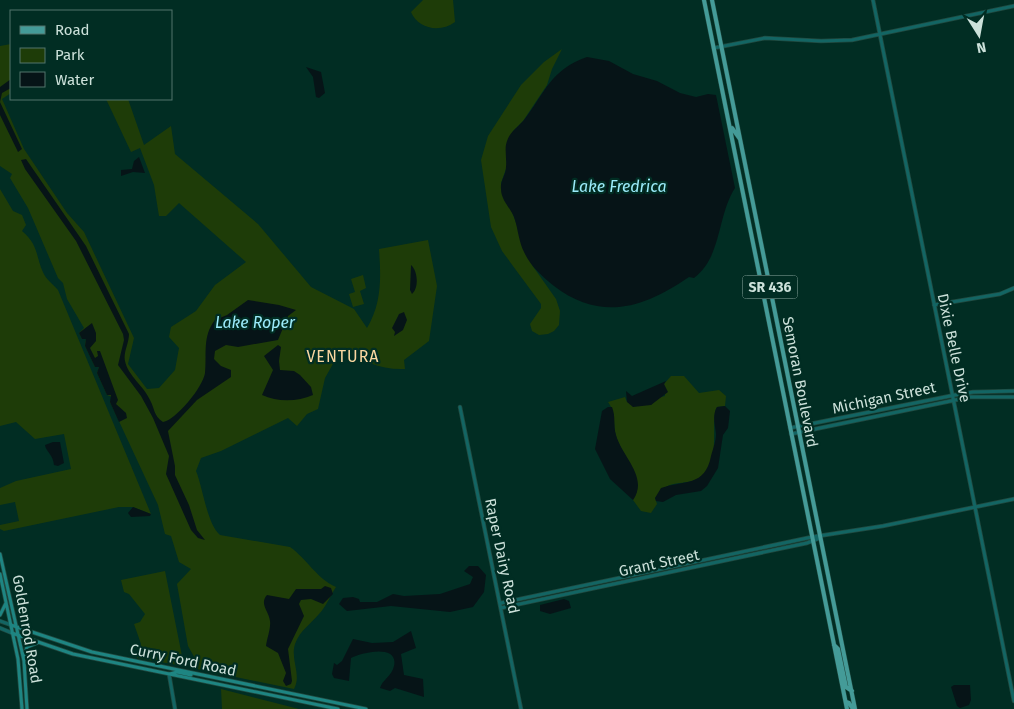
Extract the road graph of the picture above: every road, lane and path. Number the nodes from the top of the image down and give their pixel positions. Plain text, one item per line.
1 (704, 0) edge
2 (712, 0) edge
3 (873, 0) edge
4 (1014, 6) edge
5 (880, 34) junction
6 (722, 47) junction
7 (714, 48) junction
8 (728, 120) junction
9 (740, 139) junction
10 (1014, 288) edge
11 (934, 305) junction
12 (1014, 392) edge
13 (1014, 397) edge
14 (953, 398) junction
15 (460, 407) dead end
16 (798, 430) junction
17 (790, 431) junction
18 (1014, 499) edge
19 (975, 508) junction
20 (821, 537) junction
21 (813, 540) junction
22 (0, 554) edge
23 (0, 560) edge
24 (0, 574) edge
25 (8, 585) junction
26 (6, 602) junction
27 (500, 603) junction
28 (826, 604) junction
29 (502, 608) junction
30 (0, 615) edge
31 (836, 616) junction
32 (0, 620) edge
33 (11, 625) junction
34 (0, 628) edge
35 (17, 628) junction
36 (12, 633) junction
37 (19, 636) junction
38 (38, 643) junction
39 (834, 645) junction
40 (24, 661) junction
41 (111, 662) junction
42 (167, 668) junction
43 (169, 674) junction
44 (234, 682) junction
45 (852, 691) junction
46 (1014, 701) edge
47 (846, 702) junction
48 (22, 709) edge
49 (27, 709) edge
50 (175, 709) edge
51 (338, 709) edge
52 (366, 709) edge
53 (521, 709) edge
54 (847, 709) edge
55 (854, 709) edge

1 - 7 main road, Semoran Boulevard / SR 436
2 - 6 main road, Semoran Boulevard / SR 436
3 - 5 street, Dixie Belle Drive
4 - 5 street
5 - 6 street
5 - 11 street, Dixie Belle Drive
6 - 7 street
6 - 9 main road, Semoran Boulevard / SR 436
7 - 8 main road, Semoran Boulevard / SR 436
8 - 9 main road
8 - 17 main road, Semoran Boulevard / SR 436
9 - 16 main road, Semoran Boulevard / SR 436
10 - 11 street
11 - 14 street, Dixie Belle Drive
12 - 14 street, Michigan Street
13 - 14 street, Michigan Street
14 - 16 street, Michigan Street
14 - 19 street, Dixie Belle Drive
15 - 27 street, Raper Dairy Road
16 - 17 street, Michigan Street
16 - 20 main road, Semoran Boulevard / SR 436
17 - 21 main road, Semoran Boulevard / SR 436
18 - 19 street, Grant Street
19 - 20 street, Grant Street
19 - 46 street, Dixie Belle Drive
20 - 21 street, Grant Street
20 - 31 main road, Semoran Boulevard / SR 436
21 - 27 street, Grant Street
21 - 28 main road, Semoran Boulevard / SR 436
21 - 29 street, Grant Street
22 - 25 main road, Goldenrod Road
23 - 25 main road
24 - 26 main road, Goldenrod Road
25 - 35 main road, Goldenrod Road
26 - 30 main road
26 - 33 main road, Goldenrod Road
27 - 29 street, Raper Dairy Road
28 - 31 main road
28 - 39 main road, Semoran Boulevard / SR 436
29 - 53 street, Raper Dairy Road
31 - 45 main road, Semoran Boulevard / SR 436
32 - 33 street, Curry Ford Road
33 - 35 main road, Curry Ford Road
33 - 36 main road, Goldenrod Road
34 - 36 street, Curry Ford Road
35 - 37 main road, Goldenrod Road
35 - 42 main road, Curry Ford Road
36 - 37 main road, Curry Ford Road
36 - 48 main road, Goldenrod Road
37 - 38 main road, Curry Ford Road
37 - 40 main road, Goldenrod Road
38 - 40 main road
38 - 41 main road, Curry Ford Road
39 - 45 main road
39 - 47 main road, Semoran Boulevard / SR 436
40 - 49 main road, Goldenrod Road
41 - 42 main road
41 - 43 main road, Curry Ford Road
42 - 44 main road, Curry Ford Road
43 - 44 main road
43 - 50 street
43 - 51 main road, Curry Ford Road
44 - 52 main road, Curry Ford Road
45 - 55 main road, Semoran Boulevard / SR 436
47 - 54 main road, Semoran Boulevard / SR 436
47 - 55 main road

